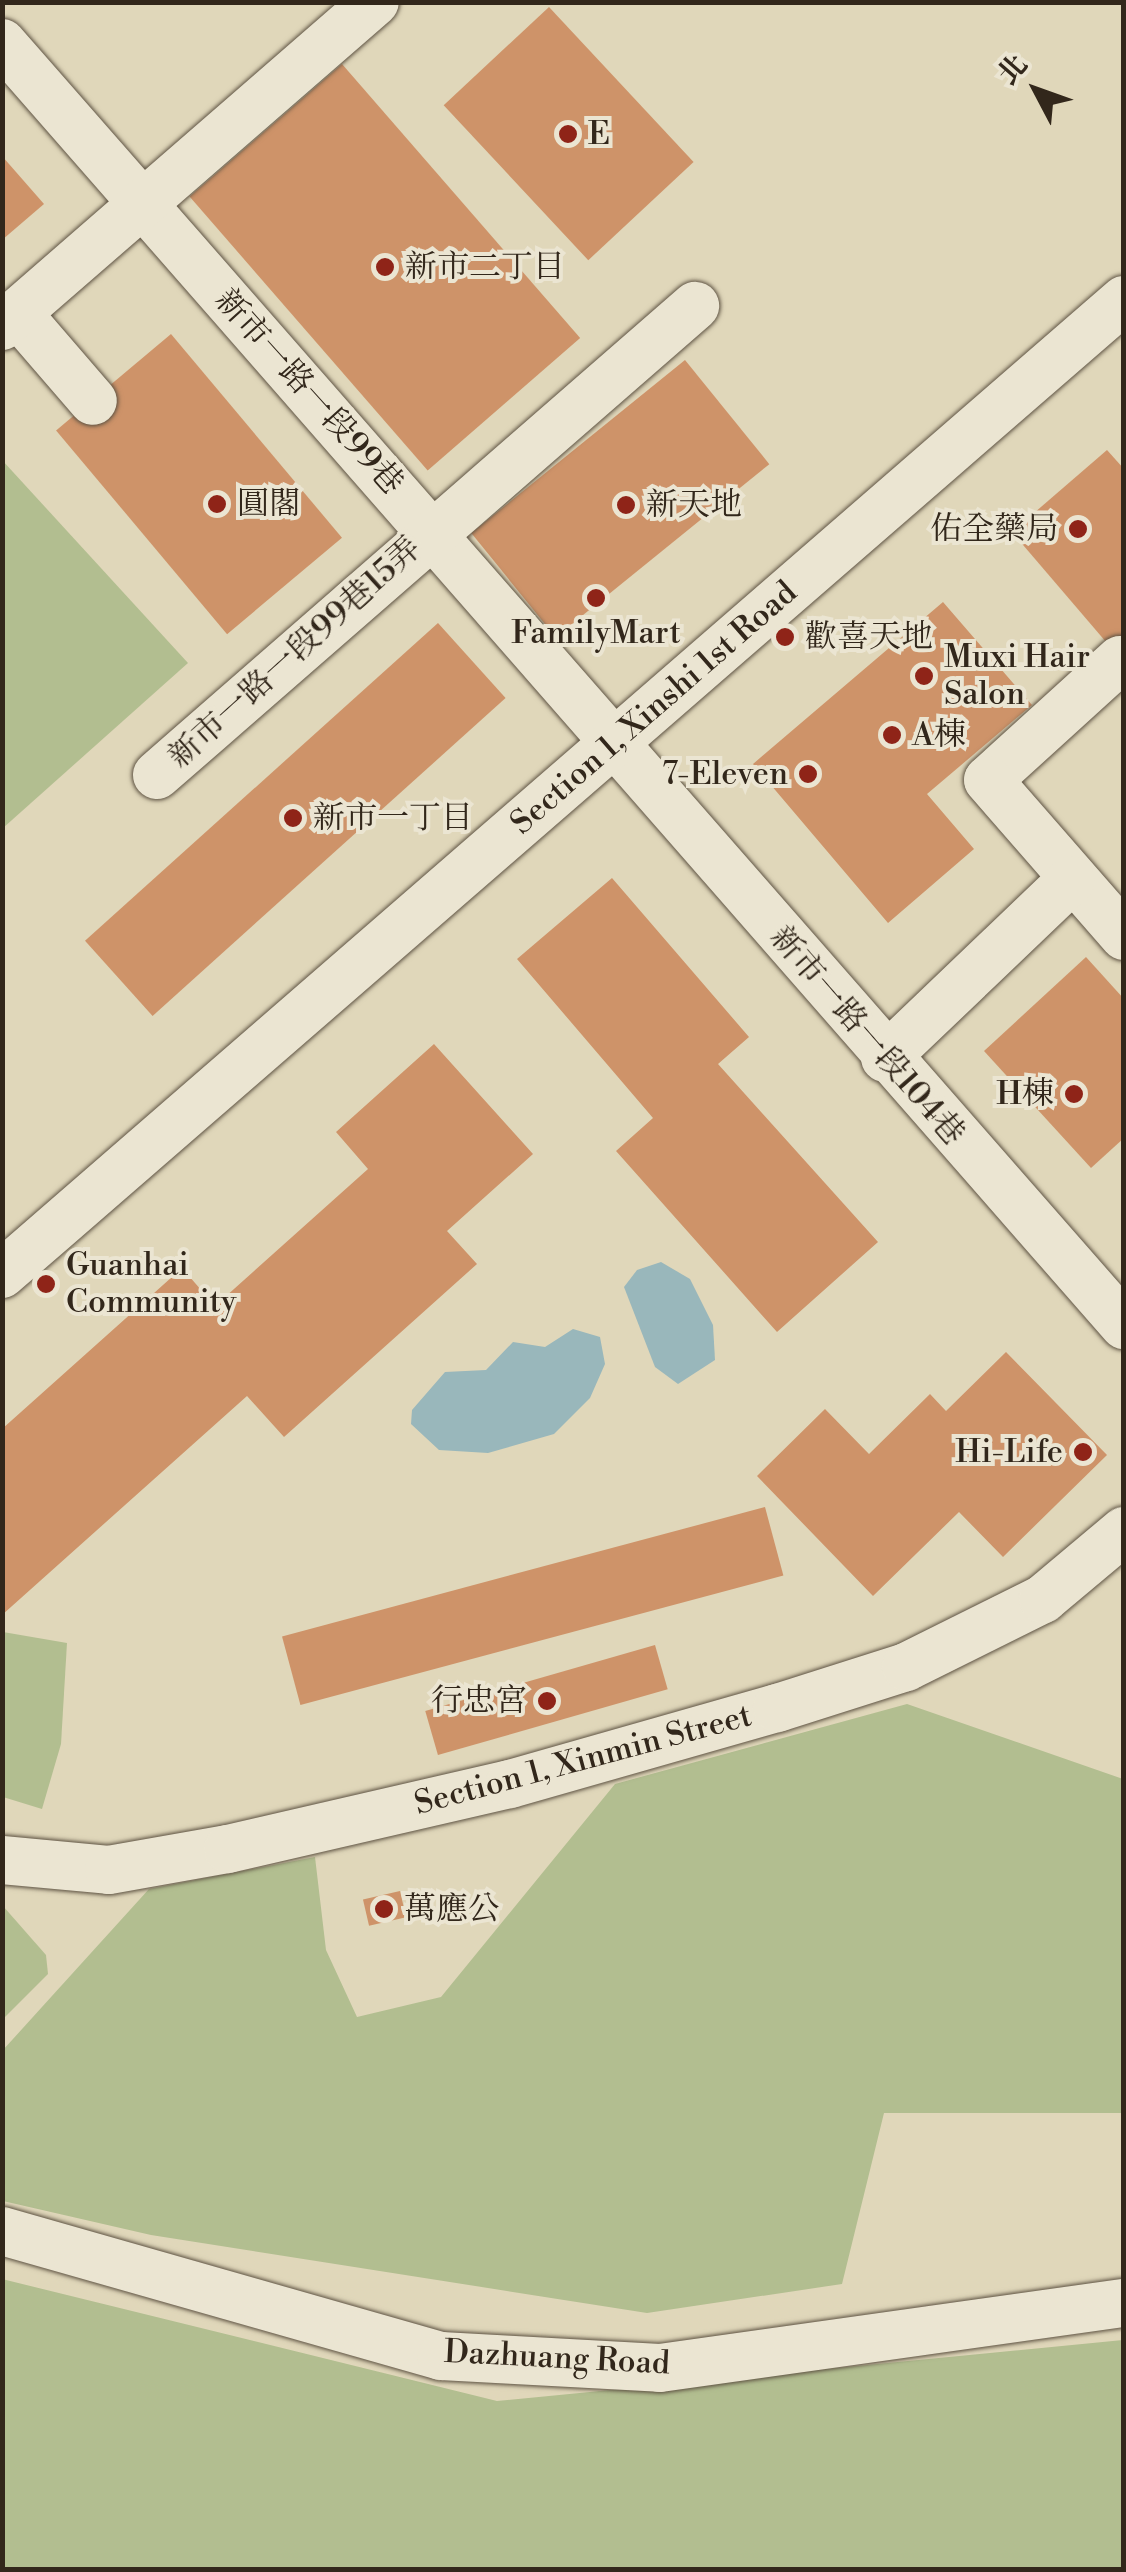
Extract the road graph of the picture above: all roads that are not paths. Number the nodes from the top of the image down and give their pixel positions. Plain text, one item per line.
1 (374, 2) edge
2 (2, 43) edge
3 (140, 204) junction
4 (1124, 300) edge
5 (695, 306) dead end
6 (10, 320) edge
7 (92, 401) dead end
8 (433, 530) junction
9 (1120, 660) dead end
10 (612, 744) junction
11 (157, 775) dead end
12 (1071, 880) junction
13 (1124, 936) edge
14 (885, 1058) junction
15 (2, 1274) edge
16 (1124, 1326) edge
17 (1124, 1532) edge
18 (2, 1860) edge
19 (2, 2231) edge
20 (1124, 2303) edge

1 - 3 street
2 - 3 street, 新市一路一段99巷
3 - 6 street
3 - 8 street, 新市一路一段99巷
4 - 10 street, Section 1, Xinshi 1st Road
5 - 8 street, 新市一路一段99巷15弄
6 - 7 street
8 - 10 street, 新市一路一段99巷
8 - 11 street, 新市一路一段99巷15弄
9 - 12 street
10 - 14 street, 新市一路一段104巷
10 - 15 street, Section 1, Xinshi 1st Road
12 - 13 street
12 - 14 street
14 - 16 street, 新市一路一段104巷
17 - 18 street, Section 1, Xinmin Street
19 - 20 street, Dazhuang Road

